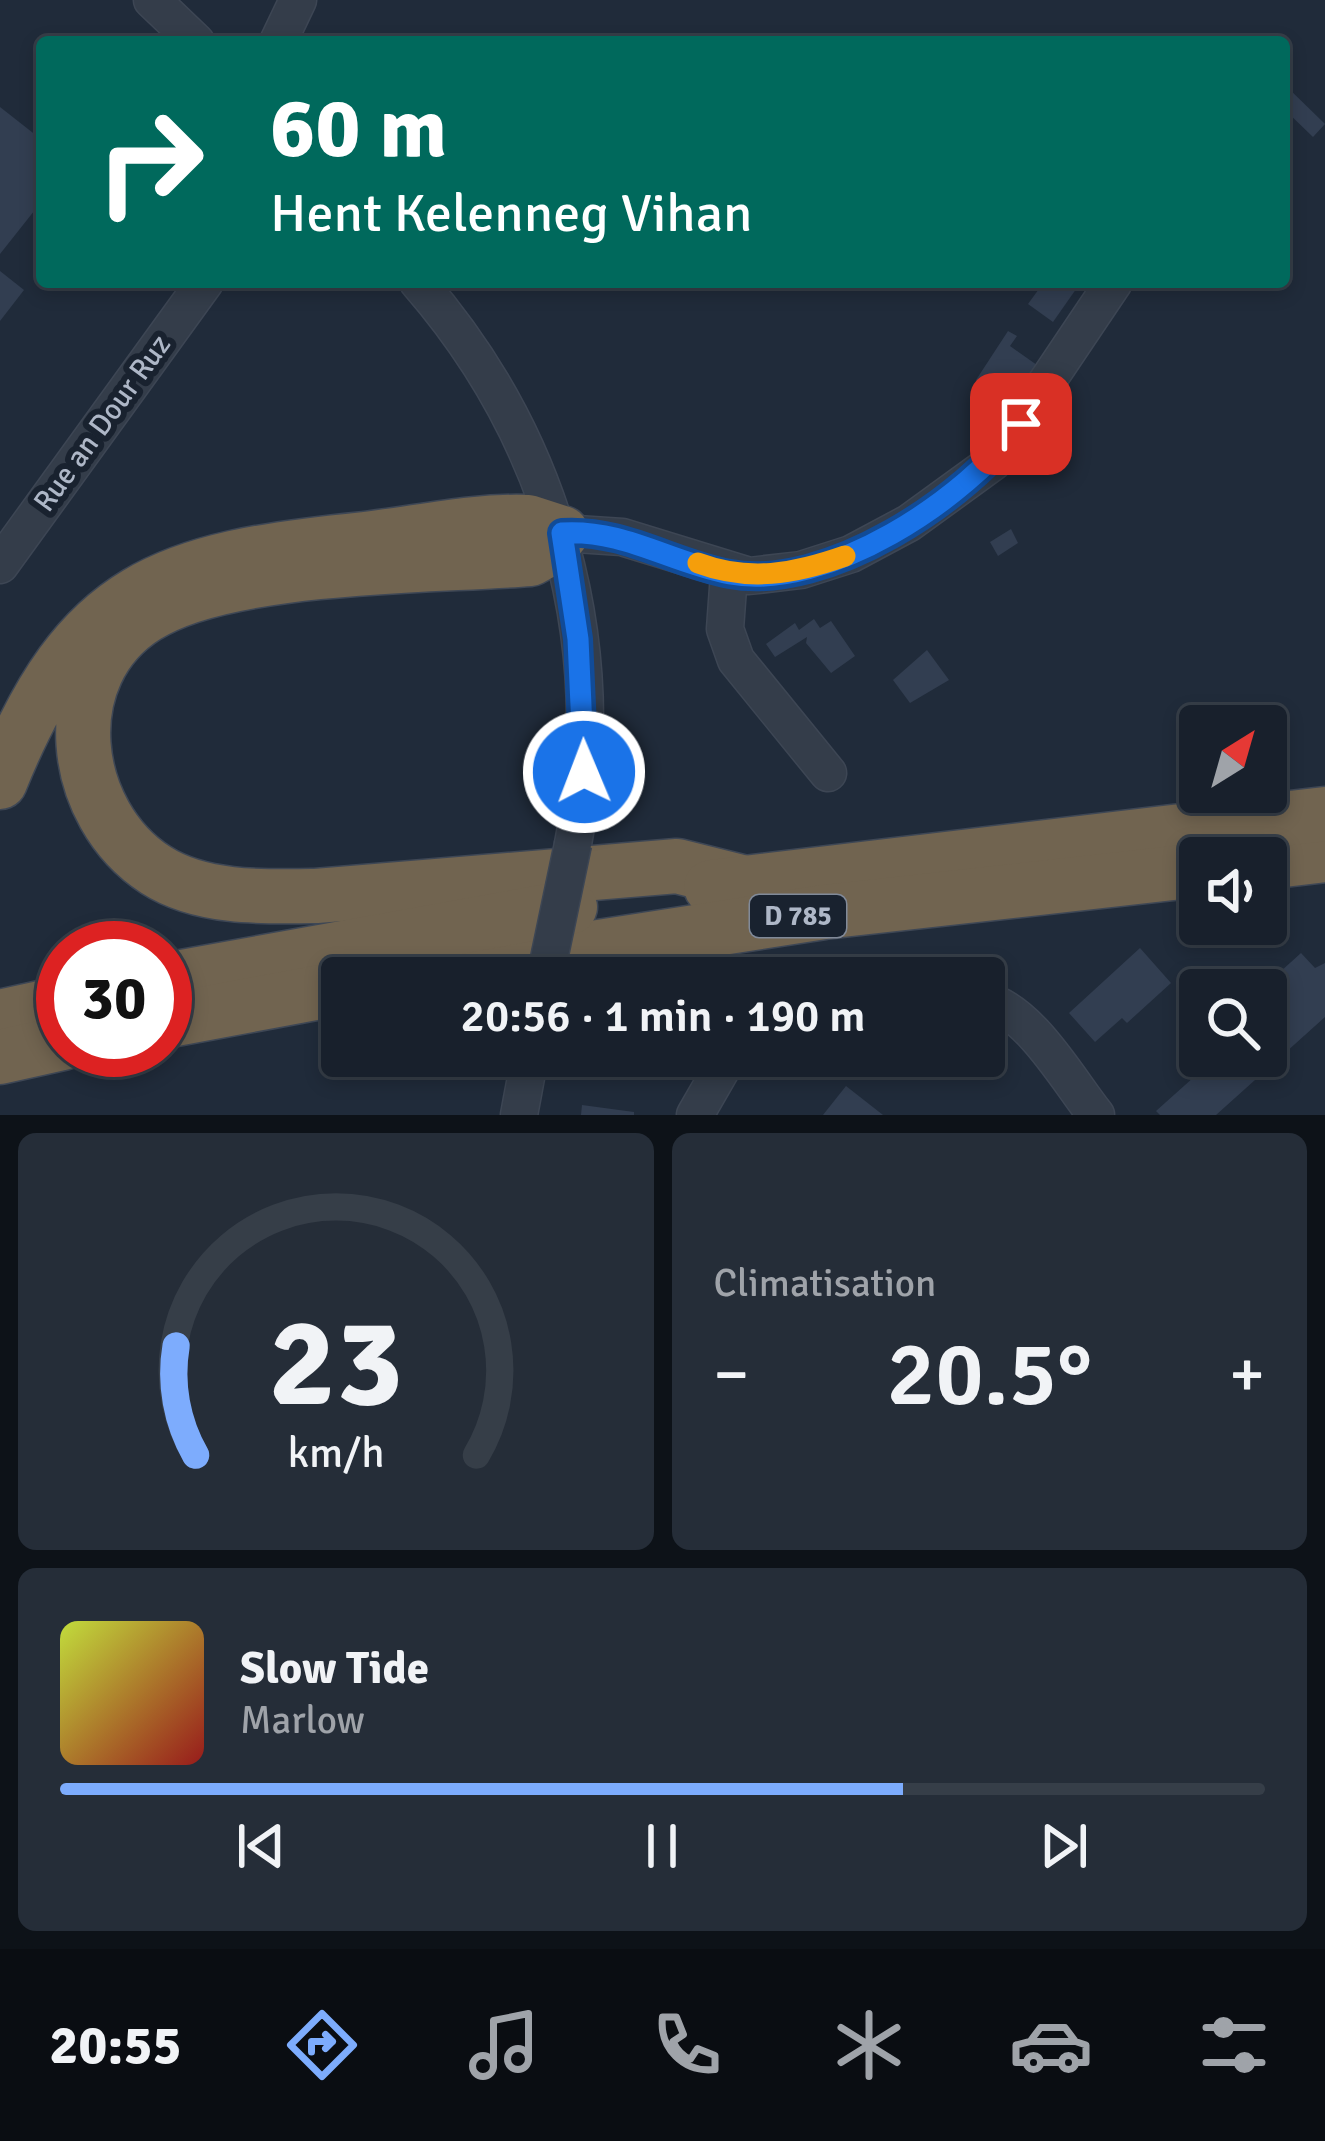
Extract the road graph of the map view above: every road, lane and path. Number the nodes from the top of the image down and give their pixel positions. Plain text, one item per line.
1 (152, 0) edge
2 (298, 0) edge
3 (190, 36) edge
4 (281, 36) edge
5 (201, 288) edge
6 (423, 288) edge
7 (1110, 288) edge
8 (562, 533) junction
9 (0, 565) edge
10 (728, 574) junction
11 (828, 773) dead end
12 (0, 782) edge
13 (1325, 814) edge
14 (1325, 855) edge
15 (1287, 860) edge
16 (1179, 872) edge
17 (745, 883) junction
18 (534, 957) edge
19 (549, 957) edge
20 (192, 975) edge
21 (321, 992) edge
22 (36, 1009) edge
23 (1005, 1010) edge
24 (192, 1016) edge
25 (0, 1017) edge
26 (36, 1049) edge
27 (0, 1057) edge
28 (526, 1077) edge
29 (717, 1077) edge
30 (519, 1115) edge
31 (695, 1115) edge
32 (1096, 1115) edge

1 - 3 street
2 - 4 street
5 - 9 street, Rue an Dour Ruz
6 - 8 street
7 - 10 street
8 - 10 street
8 - 12 highway
8 - 17 highway
8 - 19 street, bridge
10 - 11 street
13 - 17 highway, D 785
14 - 15 highway
16 - 18 highway, D 785
17 - 20 highway, D 785
21 - 24 highway
22 - 25 highway
23 - 32 street
26 - 27 highway
28 - 30 street
29 - 31 street

